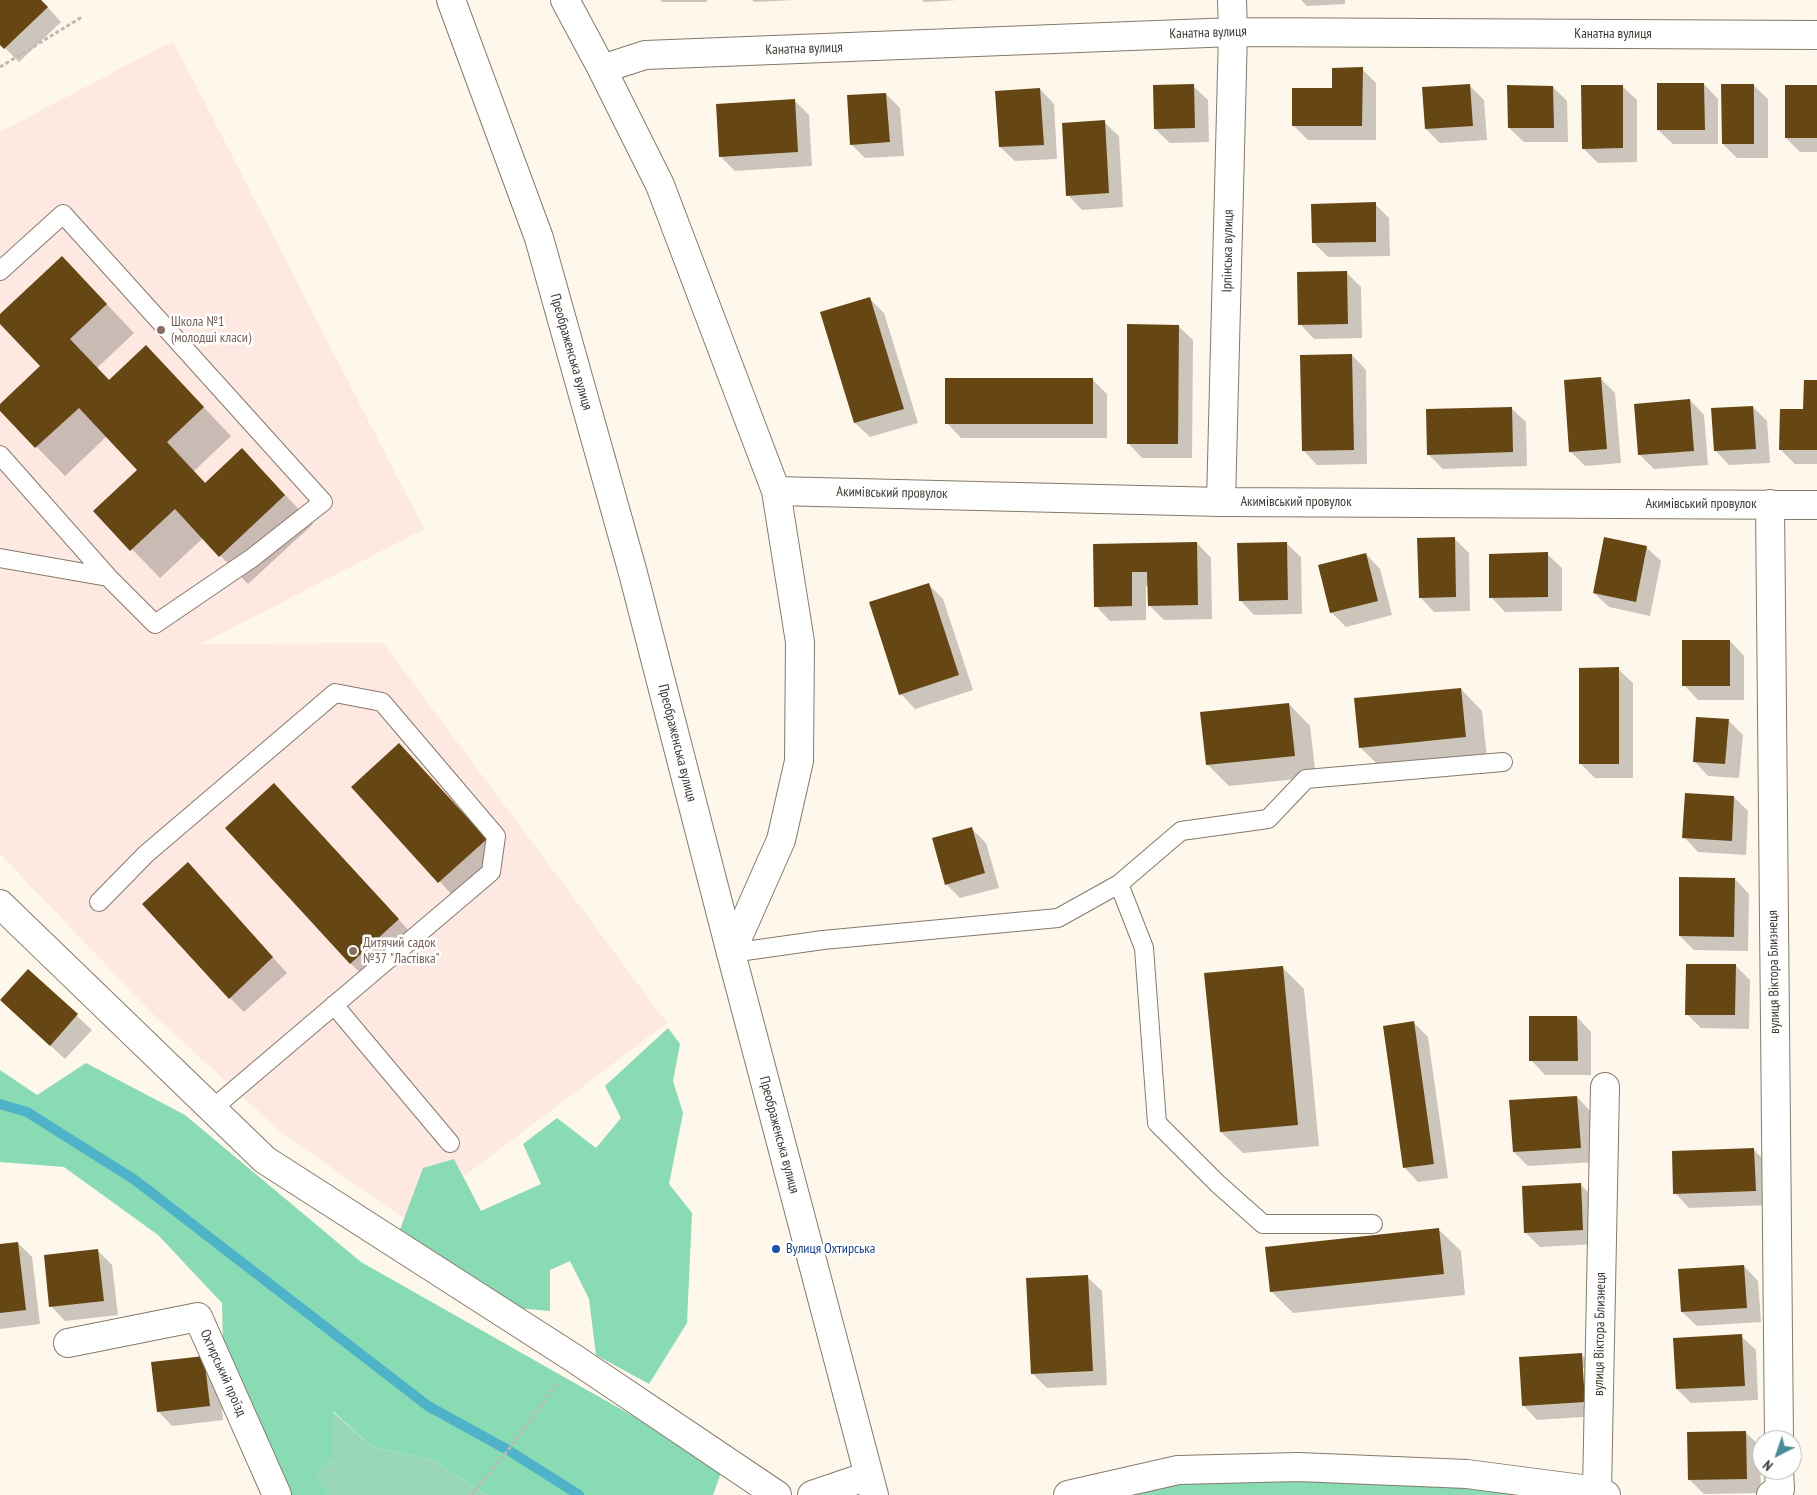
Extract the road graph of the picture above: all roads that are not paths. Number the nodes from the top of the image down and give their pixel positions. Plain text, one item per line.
1 (451, 0) edge
2 (565, 0) edge
3 (1232, 0) edge
4 (1233, 32) junction
5 (1817, 34) edge
6 (602, 69) junction
7 (0, 271) edge
8 (0, 455) edge
9 (776, 490) junction
10 (1222, 502) junction
11 (1770, 504) junction
12 (1817, 505) edge
13 (0, 558) edge
14 (108, 577) junction
15 (1503, 762) dead end
16 (1119, 884) junction
17 (99, 902) dead end
18 (0, 904) edge
19 (731, 953) junction
20 (334, 1006) junction
21 (1605, 1087) dead end
22 (212, 1109) junction
23 (450, 1144) dead end
24 (1373, 1224) dead end
25 (68, 1343) dead end
26 (1779, 1430) edge
27 (871, 1486) edge
28 (1601, 1493) edge
29 (277, 1495) edge
30 (777, 1495) edge
31 (812, 1495) edge
32 (1068, 1495) edge

1 - 19 street, Преображенська вулиця
2 - 6 street
3 - 4 street, Ірпінська вулиця
4 - 5 street, Канатна вулиця
4 - 6 street, Канатна вулиця
4 - 10 street, Ірпінська вулиця
6 - 9 street
7 - 14 lane
8 - 14 lane
9 - 10 street, Акимівський провулок
9 - 19 street
10 - 11 street, Акимівський провулок
11 - 12 street, Акимівський провулок
11 - 26 street, вулиця Віктора Близнеця
13 - 14 lane
15 - 16 lane
16 - 19 lane
16 - 24 lane
17 - 20 lane
18 - 22 street
19 - 27 street, Преображенська вулиця
20 - 22 lane
20 - 23 lane
21 - 28 street, вулиця Віктора Близнеця
22 - 30 street
25 - 29 street, Охтирський проїзд
27 - 31 street
28 - 32 street

